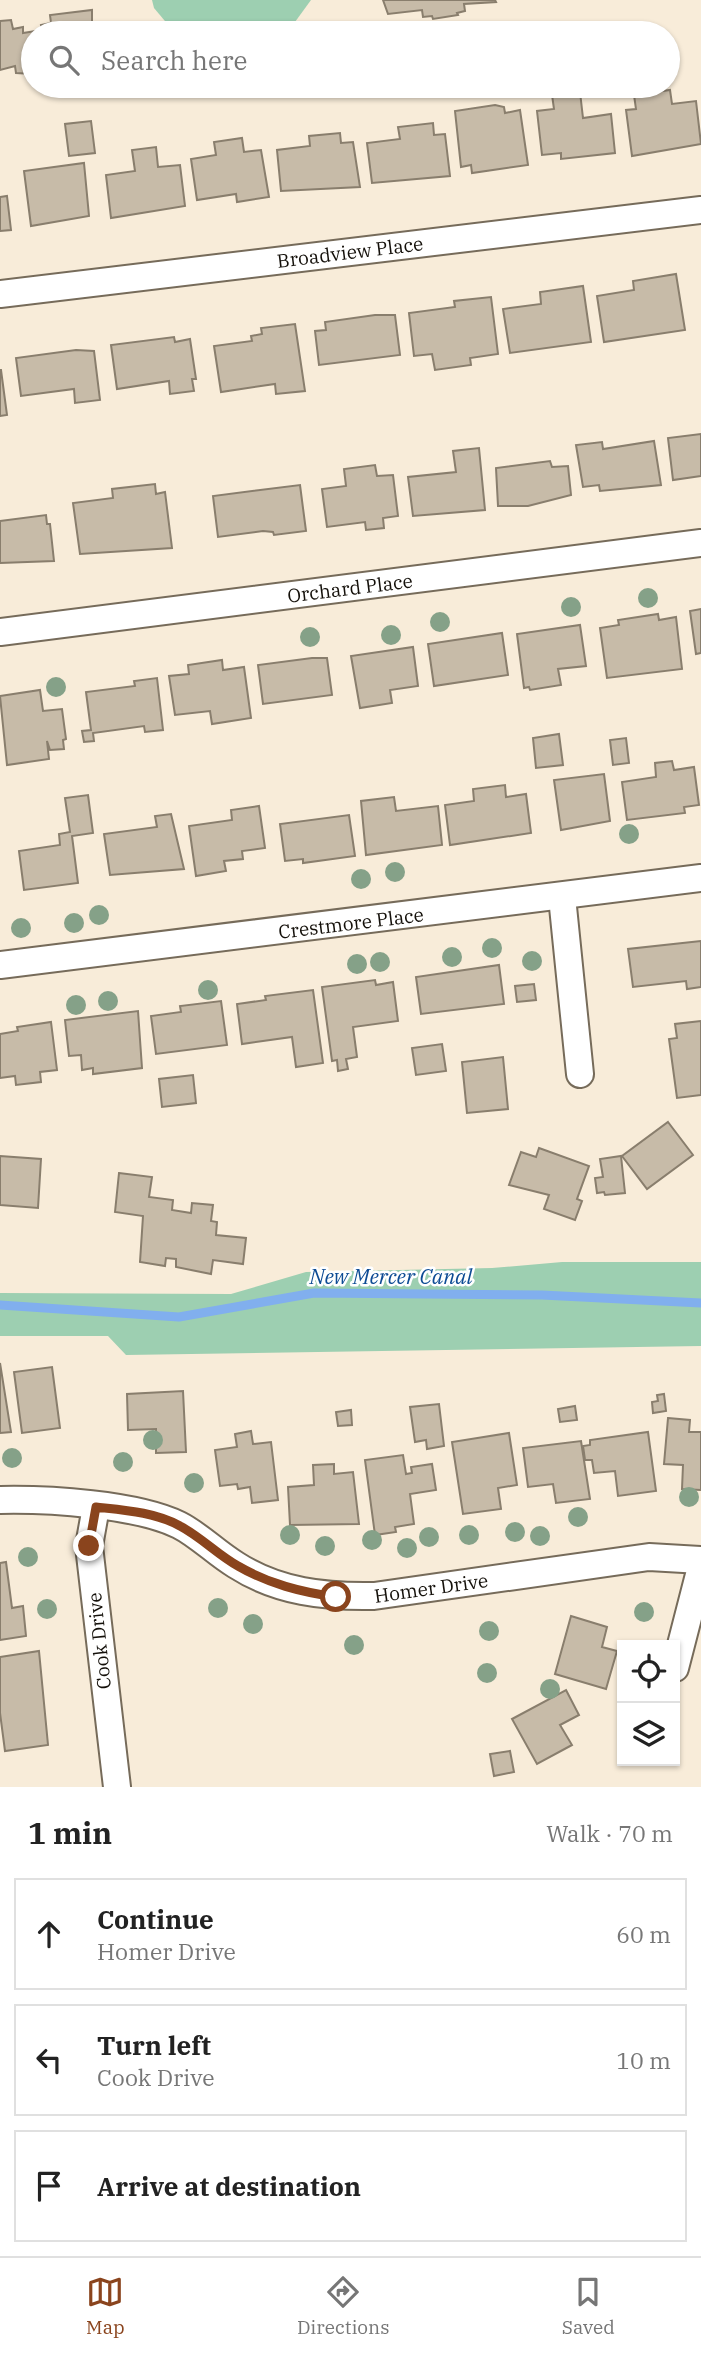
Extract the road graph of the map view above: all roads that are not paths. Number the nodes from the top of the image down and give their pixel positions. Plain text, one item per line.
1 (701, 210) edge
2 (0, 294) edge
3 (701, 543) edge
4 (0, 632) edge
5 (701, 878) edge
6 (562, 897) junction
7 (0, 965) edge
8 (580, 1074) dead end
9 (0, 1500) edge
10 (96, 1507) junction
11 (701, 1560) edge
12 (701, 1567) edge
13 (680, 1649) edge
14 (117, 1787) edge

1 - 2 street, Broadview Place
3 - 4 street, Orchard Place
5 - 6 street, Crestmore Place
6 - 7 street, Crestmore Place
6 - 8 street
9 - 10 street
10 - 11 street, Homer Drive
10 - 14 street, Cook Drive
12 - 13 street

